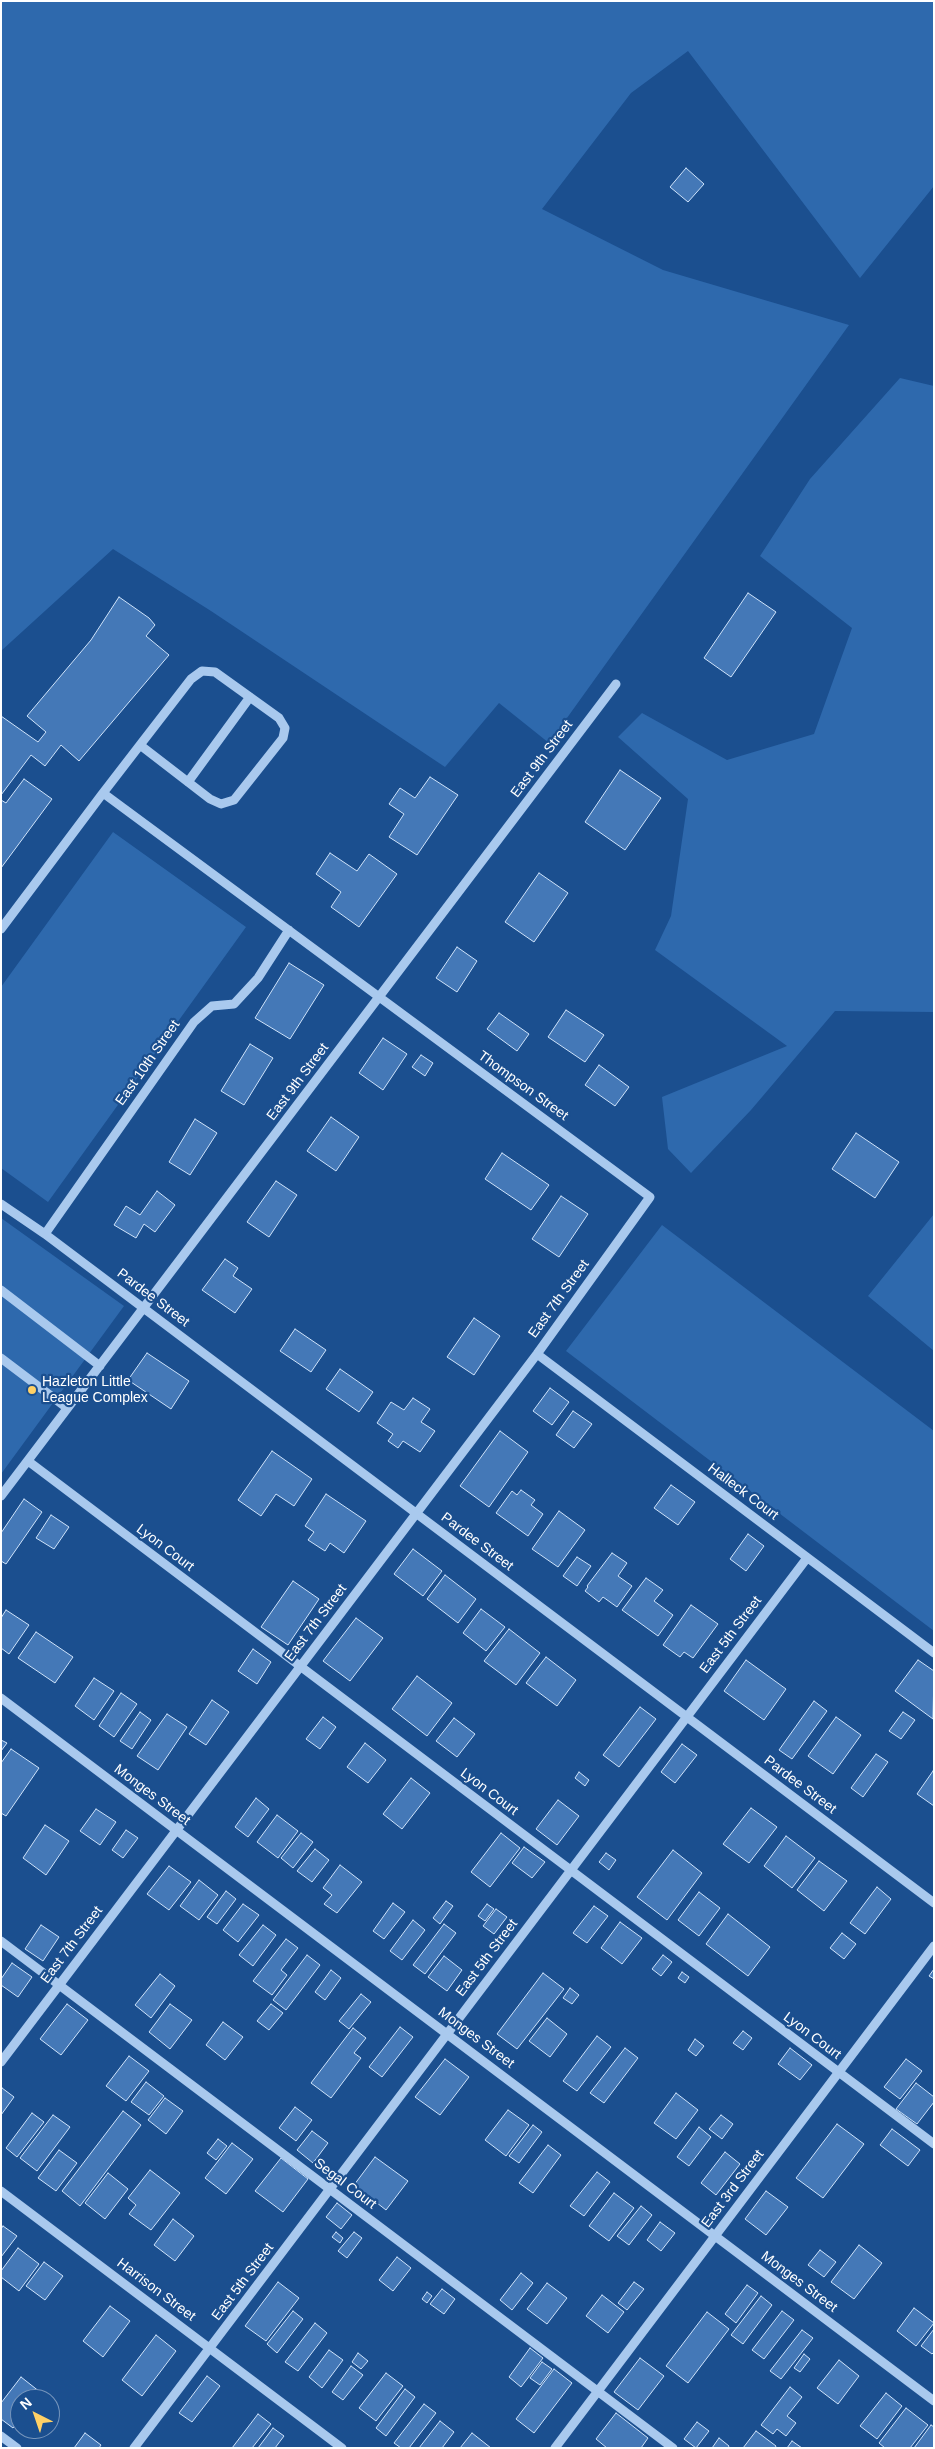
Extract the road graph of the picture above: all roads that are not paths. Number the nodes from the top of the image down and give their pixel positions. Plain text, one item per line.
1 (616, 684) dead end
2 (250, 697) junction
3 (140, 745) junction
4 (188, 782) junction
5 (103, 793) junction
6 (1, 929) edge
7 (289, 930) junction
8 (379, 997) junction
9 (650, 1197) joint
10 (1, 1204) edge
11 (45, 1234) junction
12 (1, 1290) edge
13 (144, 1308) junction
14 (537, 1354) junction
15 (1, 1358) edge
16 (100, 1366) junction
17 (67, 1408) junction
18 (28, 1461) junction
19 (1, 1496) edge
20 (416, 1513) junction
21 (807, 1558) junction
22 (934, 1653) edge
23 (300, 1667) junction
24 (1, 1698) edge
25 (687, 1717) junction
26 (177, 1830) junction
27 (570, 1871) junction
28 (934, 1903) edge
29 (1, 1941) edge
30 (934, 1946) edge
31 (59, 1985) junction
32 (447, 2034) junction
33 (1, 2062) edge
34 (838, 2072) junction
35 (934, 2144) edge
36 (330, 2189) junction
37 (1, 2191) edge
38 (715, 2236) junction
39 (210, 2348) junction
40 (598, 2391) junction
41 (934, 2401) edge
42 (1, 2436) edge
43 (17, 2448) edge
44 (134, 2448) edge
45 (342, 2448) edge
46 (555, 2448) edge
47 (673, 2448) edge

1 - 8 street, East 9th Street
2 - 3 street
2 - 4 street
2 - 4 street
3 - 4 street
3 - 5 street
5 - 6 street
5 - 7 street, Thompson Street
7 - 8 street, Thompson Street
7 - 11 street, East 10th Street
8 - 9 street, Thompson Street
8 - 13 street, East 9th Street
9 - 14 street, East 7th Street
10 - 11 street, Pardee Street
11 - 13 street, Pardee Street
12 - 16 street
13 - 16 street, East 9th Street
13 - 20 street, Pardee Street
14 - 20 street, East 7th Street
14 - 21 street, Halleck Court
15 - 17 street
16 - 17 street, East 9th Street
17 - 18 street, East 9th Street
18 - 19 street, East 9th Street
18 - 23 street, Lyon Court
20 - 23 street, East 7th Street
20 - 25 street, Pardee Street
21 - 22 street, Halleck Court
21 - 25 street, East 5th Street
23 - 26 street, East 7th Street
23 - 27 street, Lyon Court
24 - 26 street, Monges Street
25 - 27 street, East 5th Street
25 - 28 street, Pardee Street
26 - 31 street, East 7th Street
26 - 32 street, Monges Street
27 - 32 street, East 5th Street
27 - 34 street, Lyon Court
29 - 31 street, Segal Court
30 - 34 street, East 3rd Street
31 - 33 street, East 7th Street
31 - 36 street, Segal Court
32 - 36 street, East 5th Street
32 - 38 street, Monges Street
34 - 35 street, Lyon Court
34 - 38 street, East 3rd Street
36 - 39 street, East 5th Street
36 - 40 street, Segal Court
37 - 39 street, Harrison Street
38 - 40 street, East 3rd Street
38 - 41 street, Monges Street
39 - 44 street, East 5th Street
39 - 45 street, Harrison Street
40 - 46 street, East 3rd Street
40 - 47 street, Segal Court
42 - 43 street

